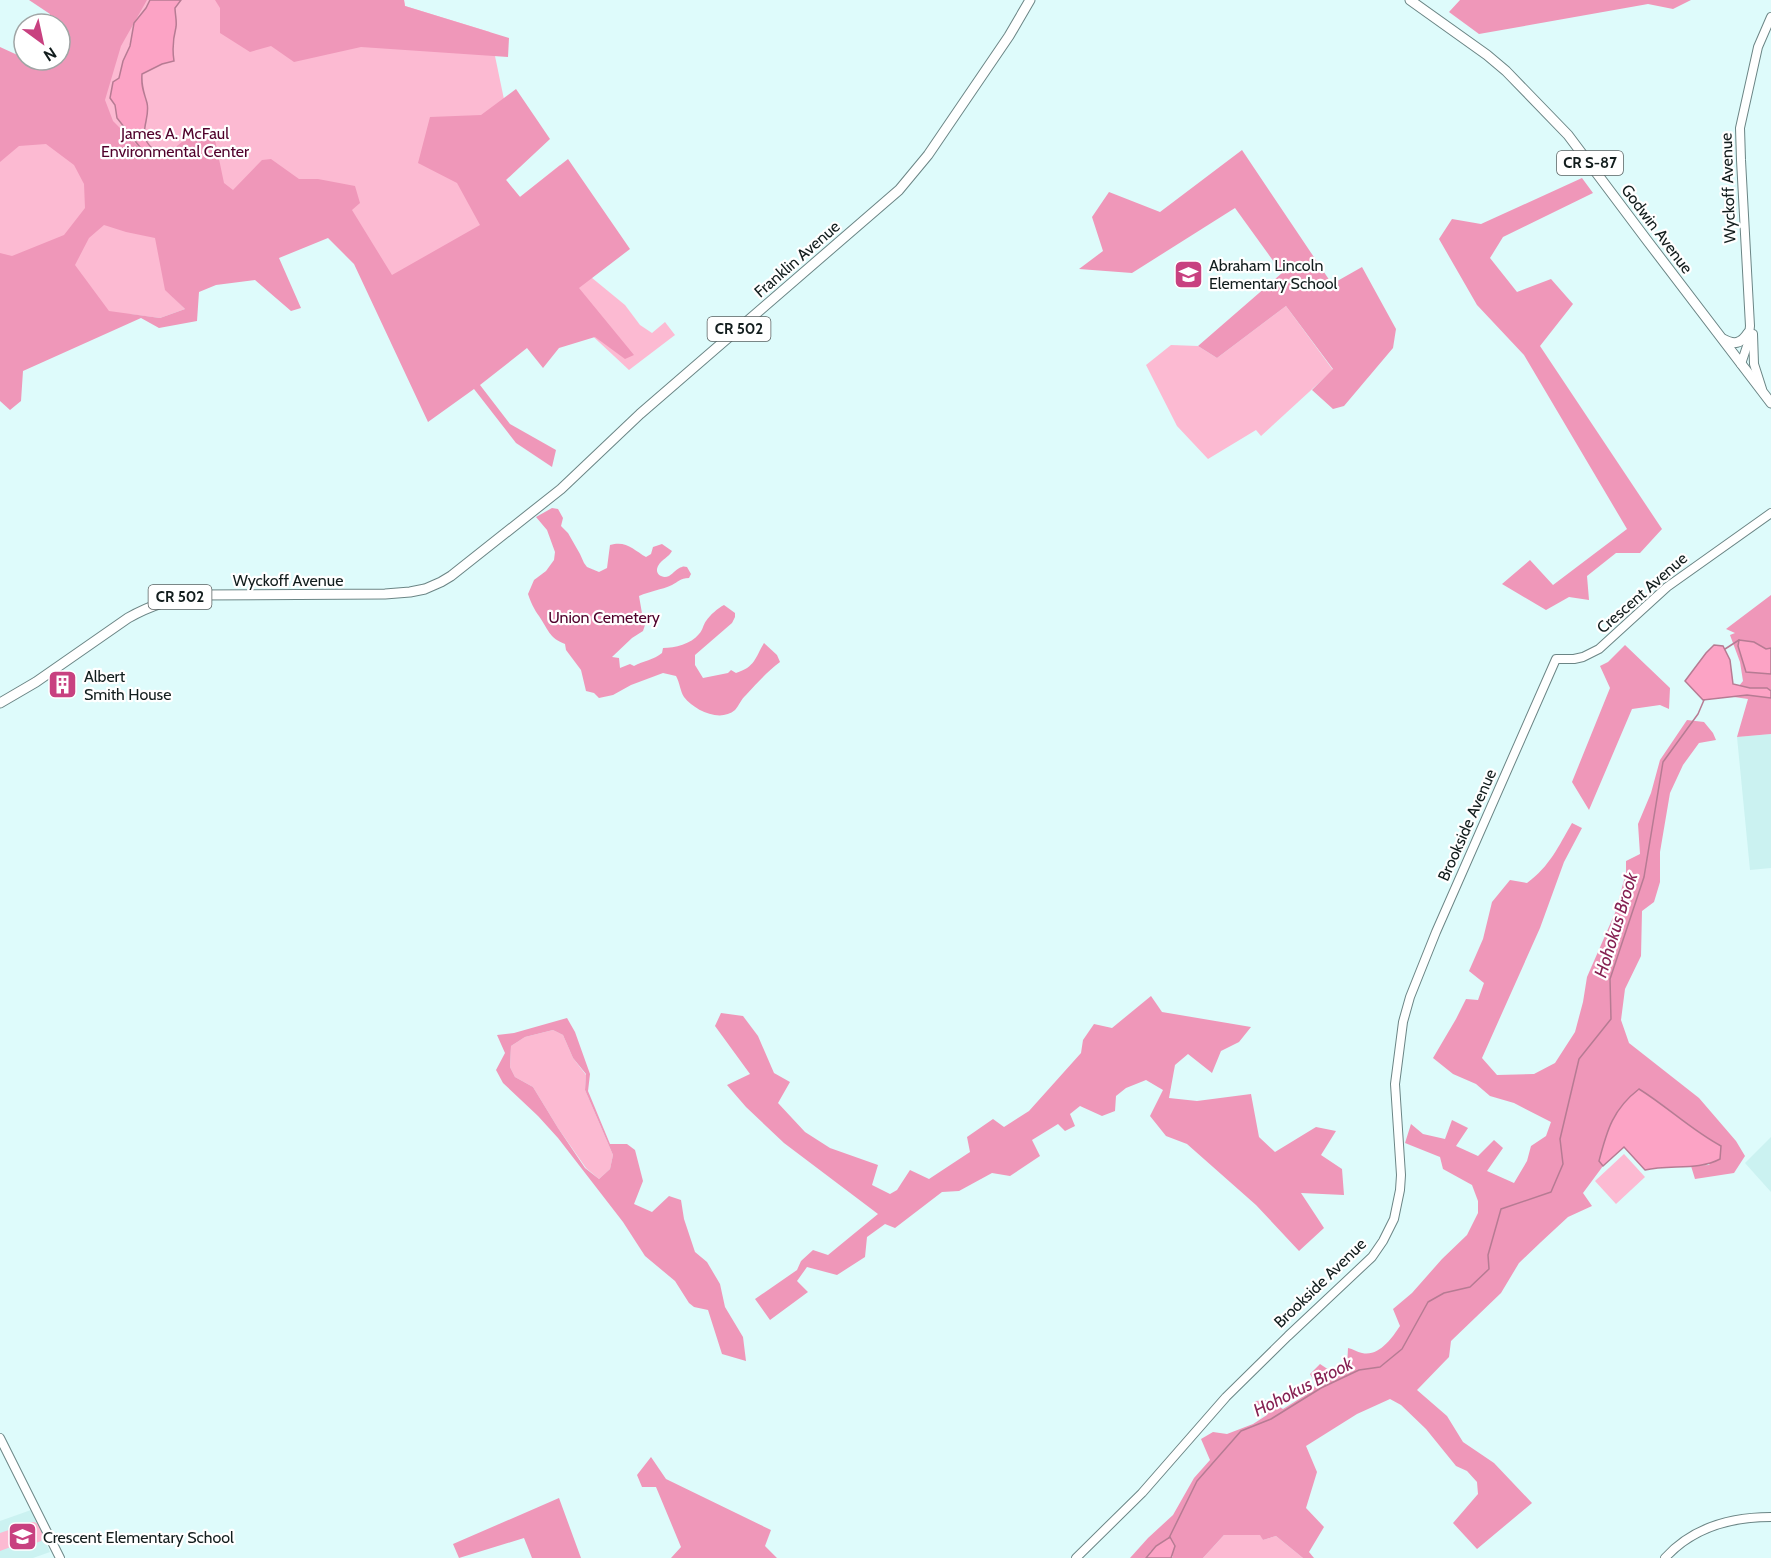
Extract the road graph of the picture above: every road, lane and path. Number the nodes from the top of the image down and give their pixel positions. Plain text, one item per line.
1 (1030, 0) edge
2 (1410, 0) edge
3 (1771, 17) edge
4 (1749, 329) junction
5 (1720, 338) junction
6 (1741, 364) junction
7 (1762, 392) junction
8 (1771, 403) edge
9 (1771, 513) edge
10 (391, 594) joint
11 (1556, 659) joint
12 (0, 703) edge
13 (0, 1438) edge
14 (1771, 1517) edge
15 (60, 1558) edge
16 (1076, 1558) edge
17 (1665, 1558) edge

1 - 10 main road, Franklin Avenue / CR 502
2 - 5 main road, Godwin Avenue / CR S-87
3 - 4 street, Wyckoff Avenue
4 - 5 main road
4 - 6 street, Wyckoff Avenue
4 - 7 street, Wyckoff Avenue
5 - 6 main road, Godwin Avenue / CR S-87
6 - 7 main road, Wyckoff Avenue
7 - 8 main road, Wyckoff Avenue
9 - 11 street, Crescent Avenue
10 - 12 main road, Wyckoff Avenue / CR 502
11 - 16 street, Brookside Avenue
13 - 15 street
14 - 17 street

